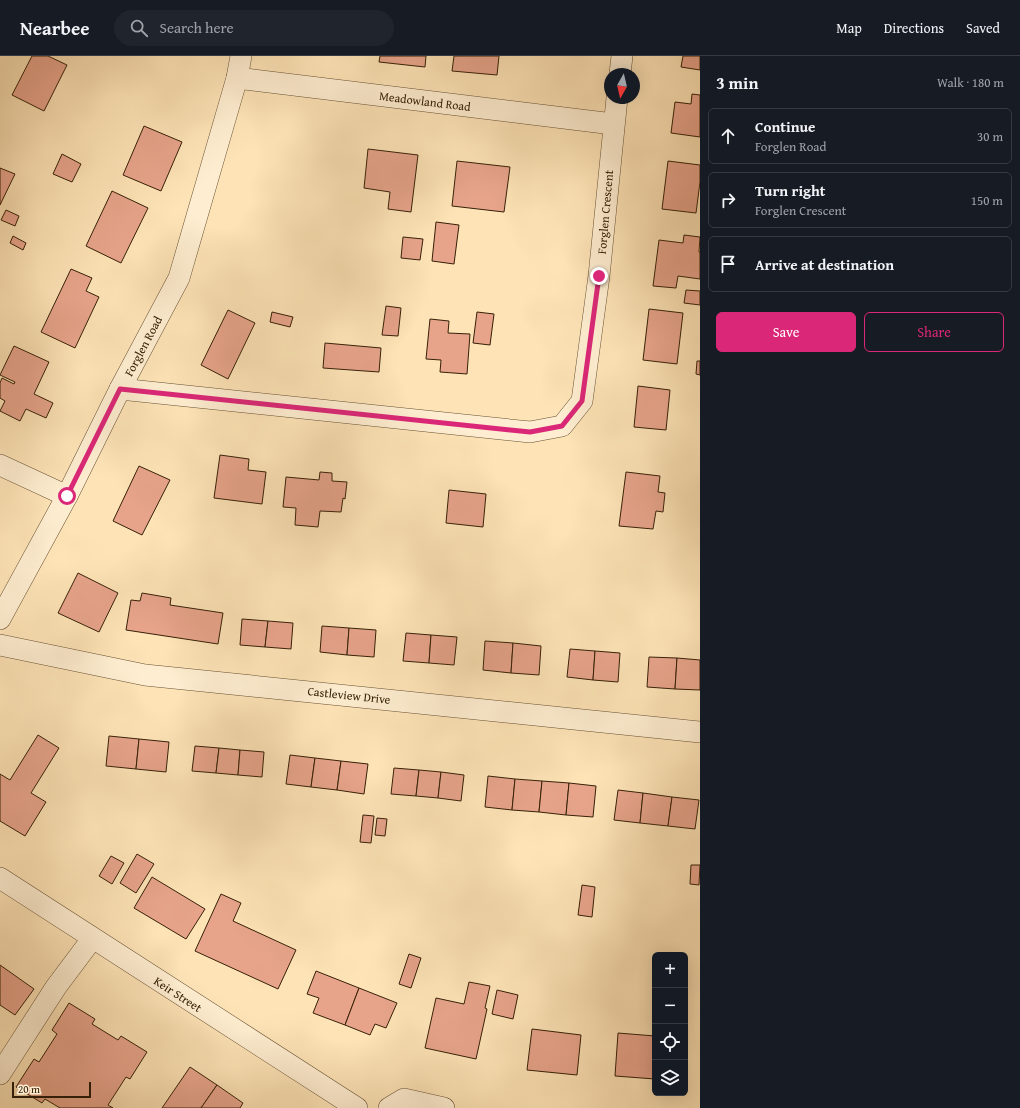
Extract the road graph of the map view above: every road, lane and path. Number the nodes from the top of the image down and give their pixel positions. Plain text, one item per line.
1 (242, 56) edge
2 (622, 56) edge
3 (621, 68) edge
4 (237, 78) junction
5 (616, 104) edge
6 (613, 124) junction
7 (120, 389) junction
8 (0, 465) edge
9 (67, 496) junction
10 (0, 619) edge
11 (0, 645) edge
12 (700, 732) edge
13 (0, 878) edge
14 (92, 938) junction
15 (0, 1074) edge
16 (357, 1108) edge
17 (389, 1108) edge
18 (444, 1108) edge

1 - 4 street, Forglen Road
2 - 3 street
4 - 6 street, Meadowland Road
4 - 7 street, Forglen Road
5 - 6 street, Forglen Crescent
6 - 7 street, Forglen Crescent
7 - 9 street, Forglen Road
8 - 9 street
9 - 10 street, Forglen Road
11 - 12 street, Castleview Drive
13 - 14 street, Keir Street
14 - 15 street
14 - 16 street, Keir Street
17 - 18 street

